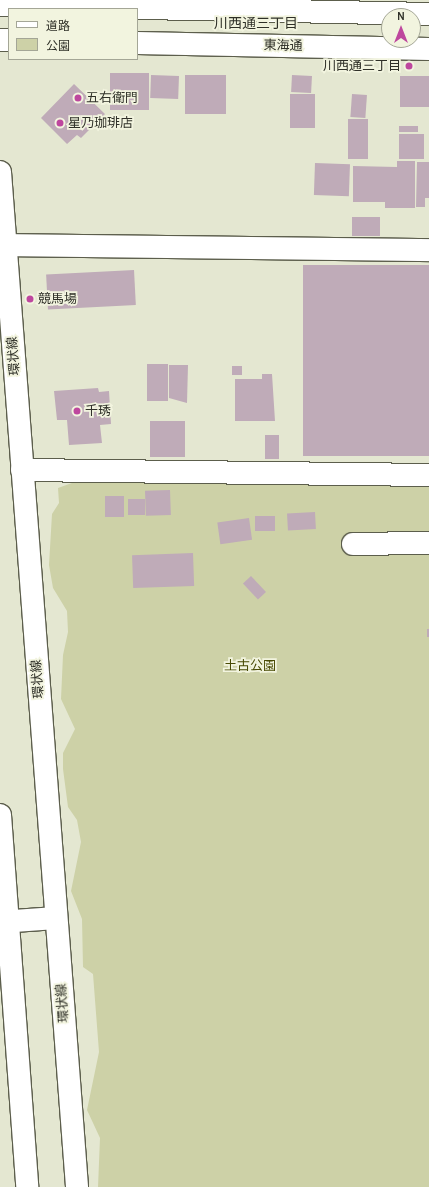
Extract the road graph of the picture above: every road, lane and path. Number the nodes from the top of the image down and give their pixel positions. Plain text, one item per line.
1 (0, 5) edge
2 (429, 14) edge
3 (138, 43) edge
4 (429, 49) edge
5 (0, 172) edge
6 (6, 245) junction
7 (429, 250) edge
8 (22, 470) junction
9 (429, 475) edge
10 (429, 543) edge
11 (353, 544) dead end
12 (0, 815) edge
13 (56, 918) junction
14 (4, 921) edge
15 (27, 1187) edge
16 (77, 1187) edge

1 - 2 main road
3 - 4 main road, 東海通
5 - 6 main road, 環状線
6 - 7 main road
6 - 8 main road, 環状線
8 - 9 main road
8 - 13 main road, 環状線
10 - 11 main road
12 - 14 main road
13 - 14 main road
13 - 16 main road, 環状線
14 - 15 main road

